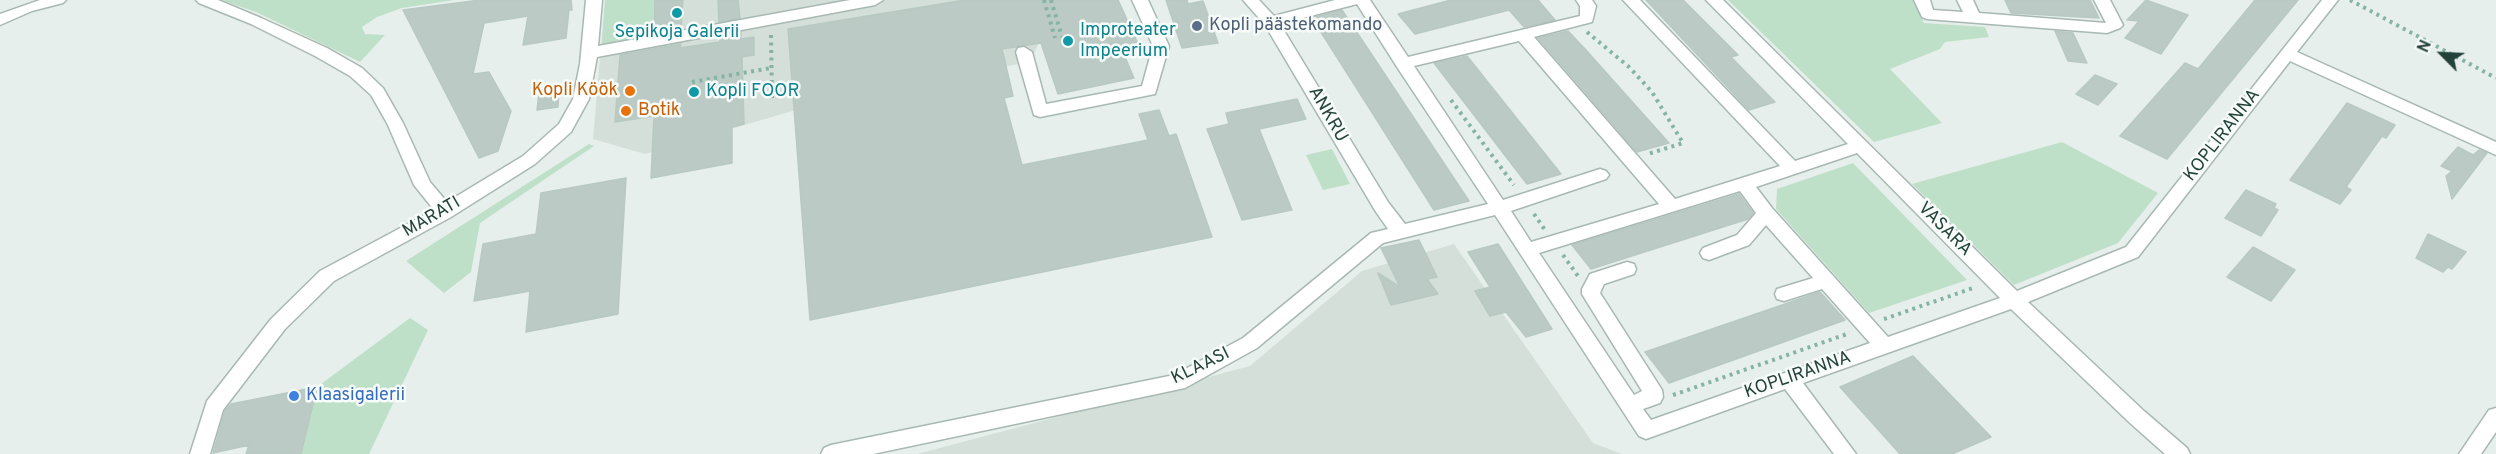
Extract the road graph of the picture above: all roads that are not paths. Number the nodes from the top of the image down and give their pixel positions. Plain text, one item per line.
1 (58, 0) edge
2 (204, 0) edge
3 (594, 0) edge
4 (875, 0) edge
5 (1140, 0) edge
6 (1251, 0) edge
7 (1353, 0) edge
8 (1362, 0) edge
9 (1584, 0) edge
10 (1631, 0) edge
11 (1714, 0) edge
12 (1922, 0) edge
13 (1965, 0) edge
14 (2102, 0) edge
15 (2330, 0) edge
16 (1972, 17) junction
17 (0, 20) edge
18 (1271, 22) junction
19 (1524, 35) junction
20 (1024, 52) dead end
21 (589, 53) junction
22 (2288, 54) junction
23 (1403, 63) junction
24 (1860, 146) junction
25 (2496, 149) edge
26 (1792, 168) junction
27 (1600, 175) dead end
28 (1744, 184) junction
29 (1670, 205) junction
30 (1499, 208) junction
31 (446, 212) junction
32 (1766, 213) junction
33 (1401, 232) junction
34 (1527, 250) junction
35 (1709, 253) dead end
36 (1626, 269) dead end
37 (1826, 281) junction
38 (1785, 294) dead end
39 (2014, 300) junction
40 (1884, 346) junction
41 (1789, 379) junction
42 (1630, 405) junction
43 (2496, 416) edge
44 (200, 454) edge
45 (831, 454) edge
46 (1846, 454) edge
47 (2180, 454) edge
48 (2469, 454) edge

1 - 17 street
2 - 31 street
3 - 21 street, MARATI
4 - 21 street
5 - 20 street
6 - 18 street, ANKRU
7 - 18 street
8 - 23 street, KOPLIRANNA
9 - 19 street
10 - 26 street
11 - 24 street, VASARA
12 - 16 street
13 - 16 street
14 - 16 street
15 - 22 street, KOPLIRANNA
18 - 33 street, ANKRU
19 - 23 street
19 - 29 street
21 - 31 street, MARATI
22 - 25 street
22 - 39 street, KOPLIRANNA
23 - 30 street, KOPLIRANNA
24 - 26 street
24 - 39 street, VASARA
26 - 28 street
27 - 30 street, KLAASI
28 - 29 street
28 - 32 street
29 - 34 street
30 - 33 street, KLAASI
30 - 34 street, KOPLIRANNA
31 - 44 street, MARATI
32 - 35 street
32 - 37 street
33 - 45 street, KLAASI
34 - 42 street, KOPLIRANNA
36 - 42 street
37 - 38 street
37 - 40 street
39 - 40 street, KOPLIRANNA
39 - 47 street, VASARA
40 - 41 street, KOPLIRANNA
41 - 42 street, KOPLIRANNA
41 - 46 street
43 - 48 street

